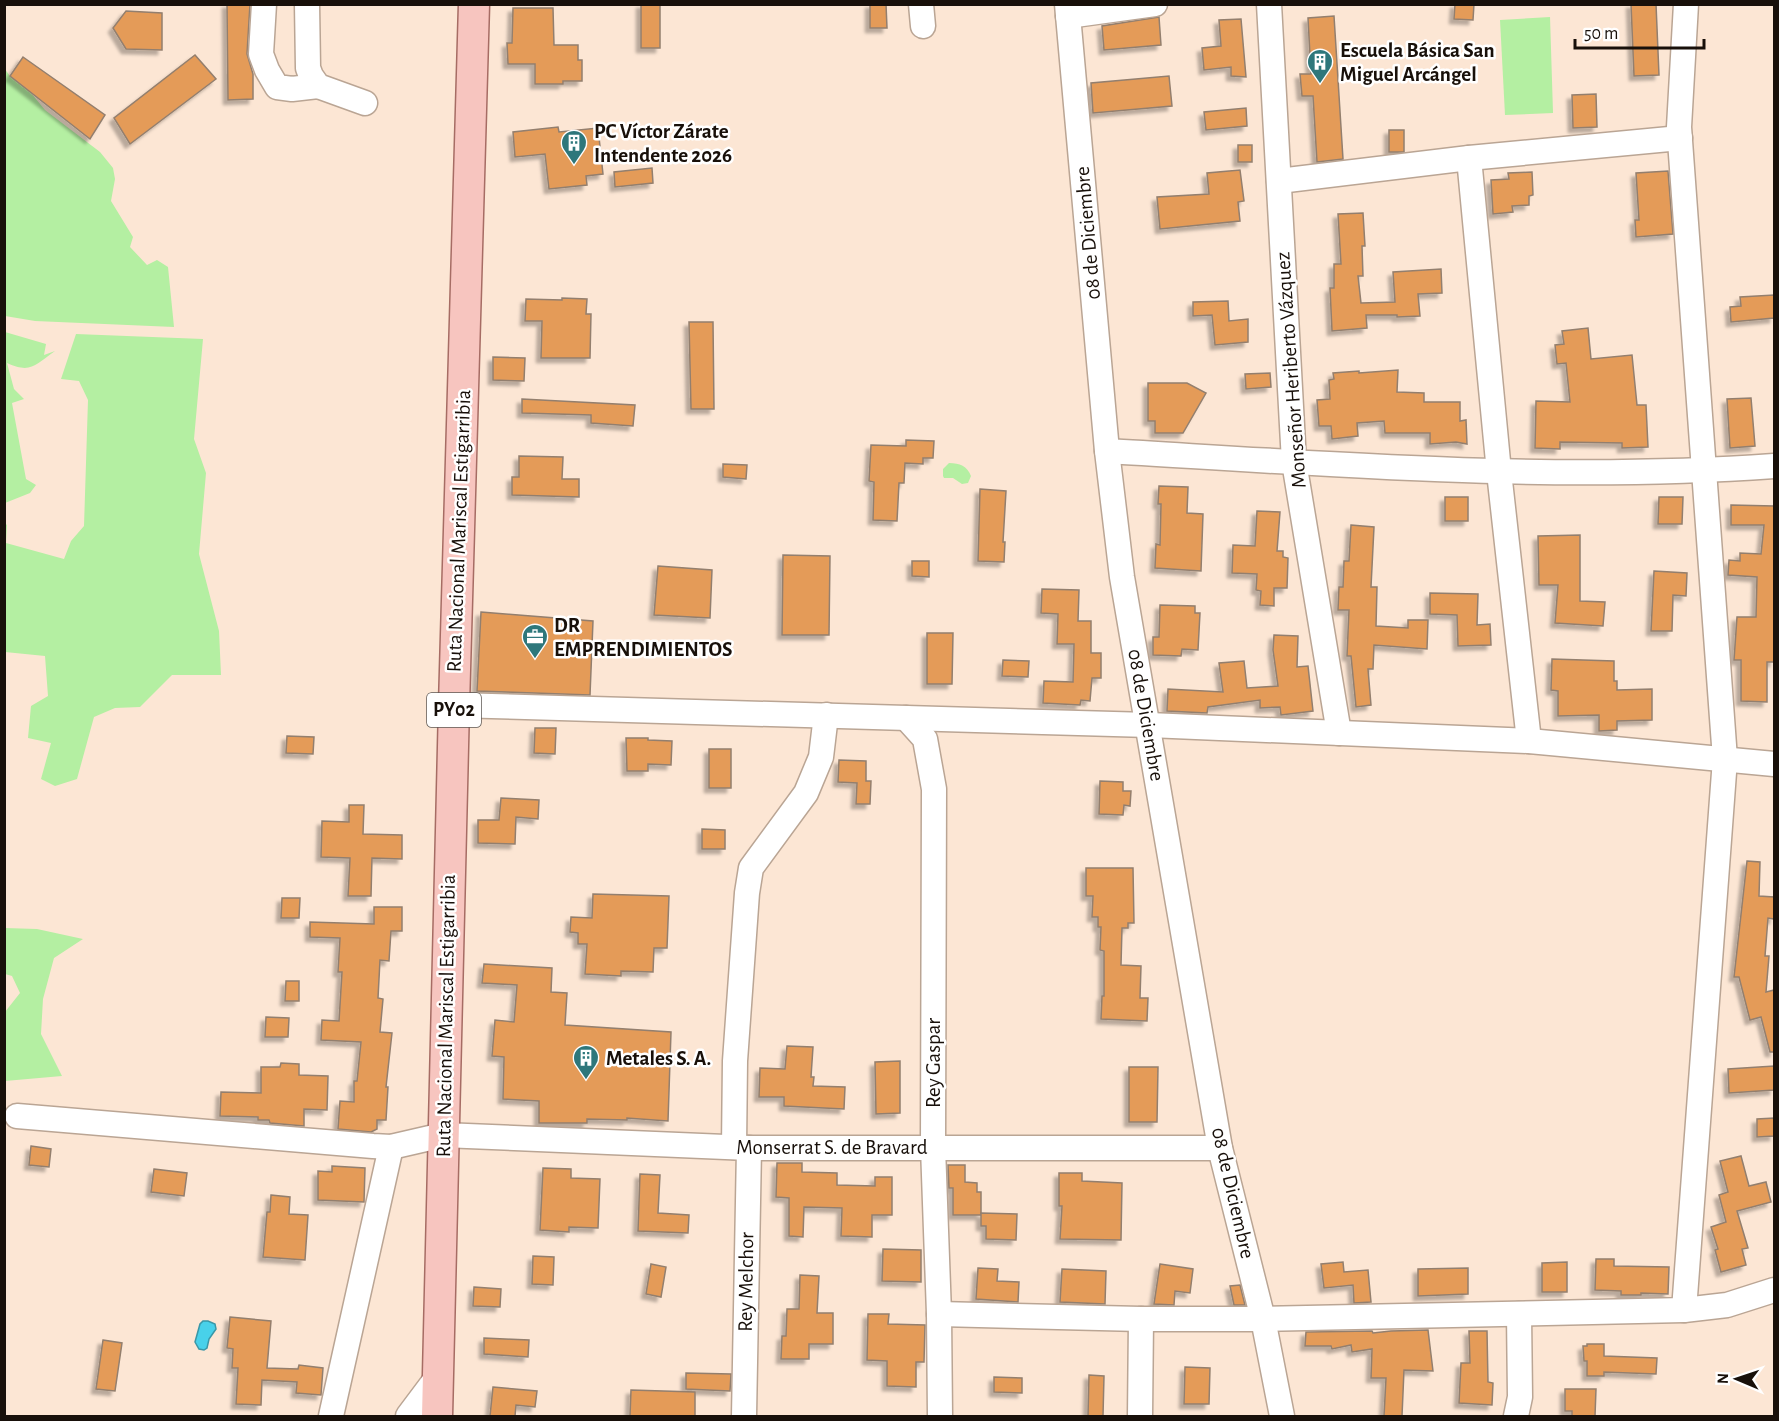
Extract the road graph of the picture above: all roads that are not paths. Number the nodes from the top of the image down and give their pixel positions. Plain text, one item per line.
1 (264, 4) edge
2 (307, 4) edge
3 (474, 4) edge
4 (1155, 4) edge
5 (1269, 4) edge
6 (1686, 4) edge
7 (1068, 10) edge
8 (318, 86) junction
9 (365, 103) dead end
10 (1680, 138) junction
11 (1469, 158) junction
12 (1278, 181) junction
13 (1107, 451) junction
14 (1294, 462) junction
15 (1774, 466) edge
16 (1705, 471) junction
17 (1499, 472) junction
18 (454, 705) junction
19 (826, 715) junction
20 (906, 718) junction
21 (1149, 724) junction
22 (1339, 733) junction
23 (1529, 741) junction
24 (1725, 759) junction
25 (1774, 764) edge
26 (16, 1116) dead end
27 (443, 1135) junction
28 (391, 1146) junction
29 (741, 1147) junction
30 (933, 1147) junction
31 (1221, 1148) junction
32 (1774, 1290) edge
33 (1684, 1310) junction
34 (939, 1314) junction
35 (1519, 1314) junction
36 (1141, 1319) junction
37 (1263, 1319) junction
38 (438, 1376) junction
39 (331, 1416) edge
40 (408, 1416) edge
41 (437, 1416) edge
42 (744, 1416) edge
43 (940, 1416) edge
44 (1140, 1416) edge
45 (1282, 1416) edge
46 (1516, 1416) edge

1 - 8 street
2 - 8 street
3 - 18 main road, Ruta Nacional Mariscal Estigarribia / PY02
4 - 7 street
5 - 12 street, Monseñor Heriberto Vázquez
6 - 10 street
7 - 13 street, 08 de Diciembre
8 - 9 street
10 - 11 street
10 - 16 street
11 - 12 street
11 - 17 street
12 - 14 street, Monseñor Heriberto Vázquez
13 - 14 street
13 - 21 street, 08 de Diciembre
14 - 17 street
14 - 22 street, Monseñor Heriberto Vázquez
15 - 16 street
16 - 17 street
16 - 24 street
17 - 23 street
18 - 19 street
18 - 27 main road, Ruta Nacional Mariscal Estigarribia / PY02
19 - 20 street
19 - 29 street, Rey Melchor
20 - 21 street
20 - 30 street, Rey Gaspar
21 - 22 street
21 - 31 street, 08 de Diciembre
22 - 23 street
23 - 24 street
24 - 25 street
24 - 33 street
26 - 28 street, Monserrat S. de Bravard
27 - 28 street, Monserrat S. de Bravard
27 - 29 street, Monserrat S. de Bravard
27 - 38 main road, Ruta Nacional Mariscal Estigarribia / PY02
28 - 39 street
29 - 30 street, Monserrat S. de Bravard
29 - 42 street, Rey Melchor
30 - 31 street, Monserrat S. de Bravard
30 - 34 street, Rey Gaspar
31 - 37 street, 08 de Diciembre
32 - 33 street
33 - 35 street
34 - 36 street
34 - 43 street, Rey Gaspar
35 - 37 street
35 - 46 street
36 - 37 street
36 - 44 street
37 - 45 street, 08 de Diciembre
38 - 40 street
38 - 41 main road, Ruta Nacional Mariscal Estigarribia / PY02

